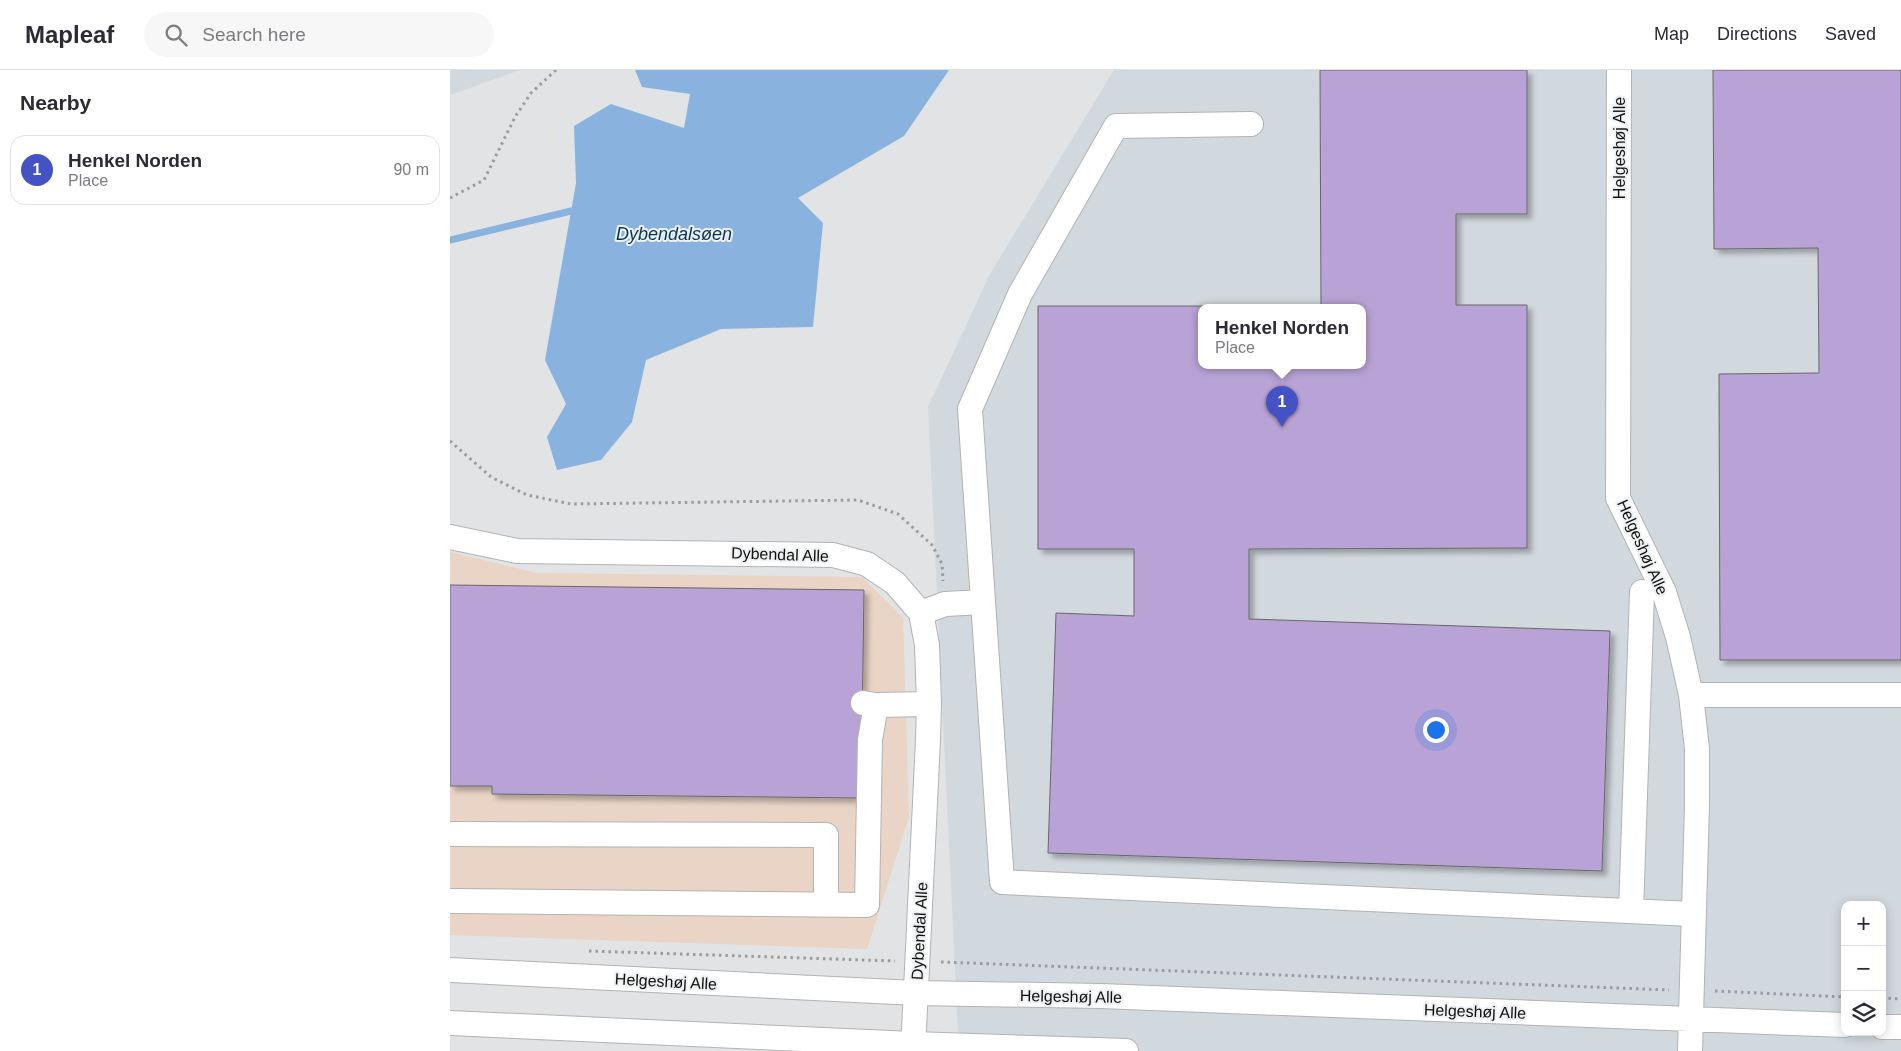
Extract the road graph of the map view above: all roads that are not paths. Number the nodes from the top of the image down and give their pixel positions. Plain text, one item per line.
1 (1619, 70) edge
2 (1251, 124) dead end
3 (450, 537) edge
4 (1642, 592) dead end
5 (983, 602) junction
6 (921, 613) junction
7 (1691, 695) junction
8 (1901, 695) edge
9 (929, 704) junction
10 (450, 834) edge
11 (450, 901) edge
12 (826, 904) junction
13 (1631, 911) junction
14 (1693, 914) junction
15 (450, 970) edge
16 (916, 993) junction
17 (1691, 1021) junction
18 (450, 1023) edge
19 (1841, 1026) edge
20 (1886, 1027) edge
21 (1901, 1027) edge
22 (913, 1047) edge
23 (1126, 1051) edge
24 (1690, 1051) edge

1 - 7 street, Helgeshøj Alle
2 - 5 street
3 - 6 street, Dybendal Alle
4 - 13 street
5 - 6 street
5 - 13 street
6 - 9 street, Dybendal Alle
7 - 8 street
7 - 14 street, Helgeshøj Alle
9 - 12 street
9 - 16 street, Dybendal Alle
10 - 12 street
11 - 12 street
13 - 14 street
14 - 17 street, Helgeshøj Alle
15 - 16 street, Helgeshøj Alle
16 - 17 street, Helgeshøj Alle
16 - 22 street, Dybendal Alle
17 - 19 street, Helgeshøj Alle
17 - 24 street
18 - 22 street
20 - 21 street
22 - 23 street

